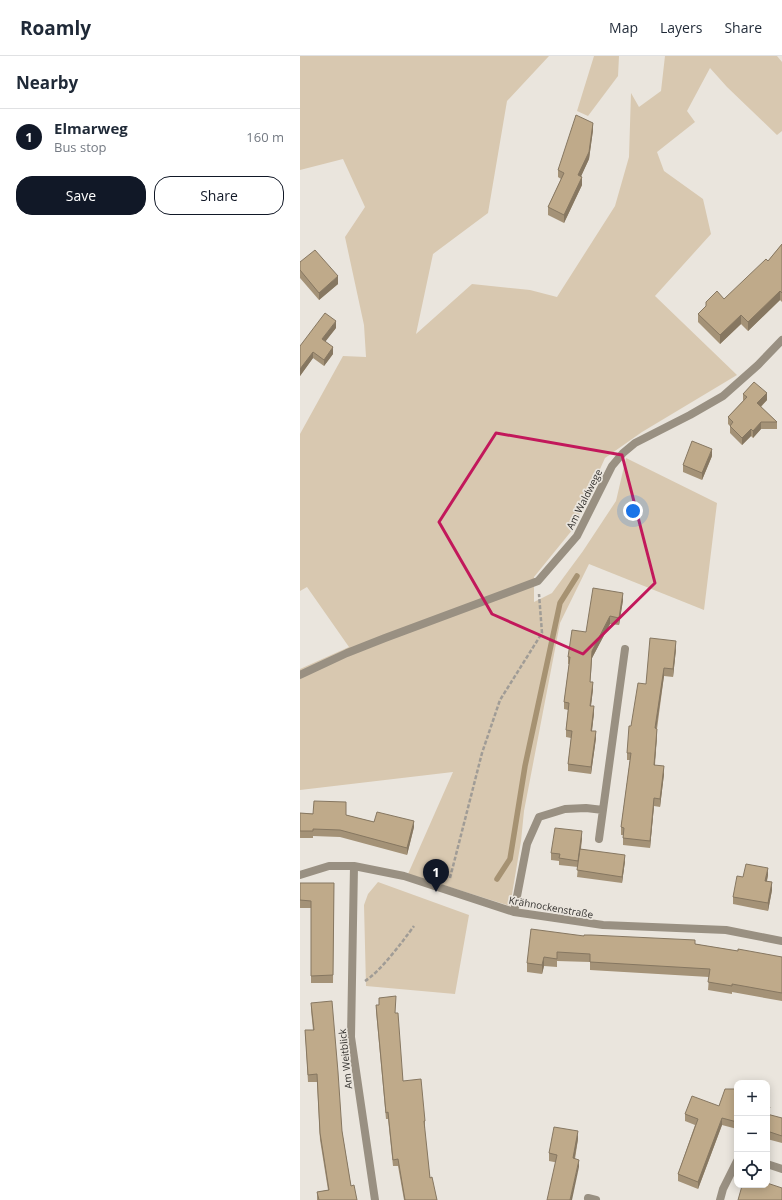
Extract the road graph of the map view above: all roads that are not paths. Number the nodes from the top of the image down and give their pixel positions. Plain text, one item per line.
1 (782, 340) edge
2 (625, 649) dead end
3 (300, 675) edge
4 (603, 810) junction
5 (599, 839) dead end
6 (354, 866) junction
7 (300, 875) edge
8 (514, 912) junction
9 (782, 941) edge
10 (770, 1165) edge
11 (734, 1167) edge
12 (782, 1169) edge
13 (375, 1200) edge
14 (720, 1200) edge

1 - 3 street, Am Waldwege
2 - 4 street
4 - 5 street
4 - 8 street
6 - 7 street, Krähnockenstraße
6 - 8 street, Krähnockenstraße
6 - 13 street, Am Weitblick
8 - 9 street, Krähnockenstraße
10 - 12 street
11 - 14 street

